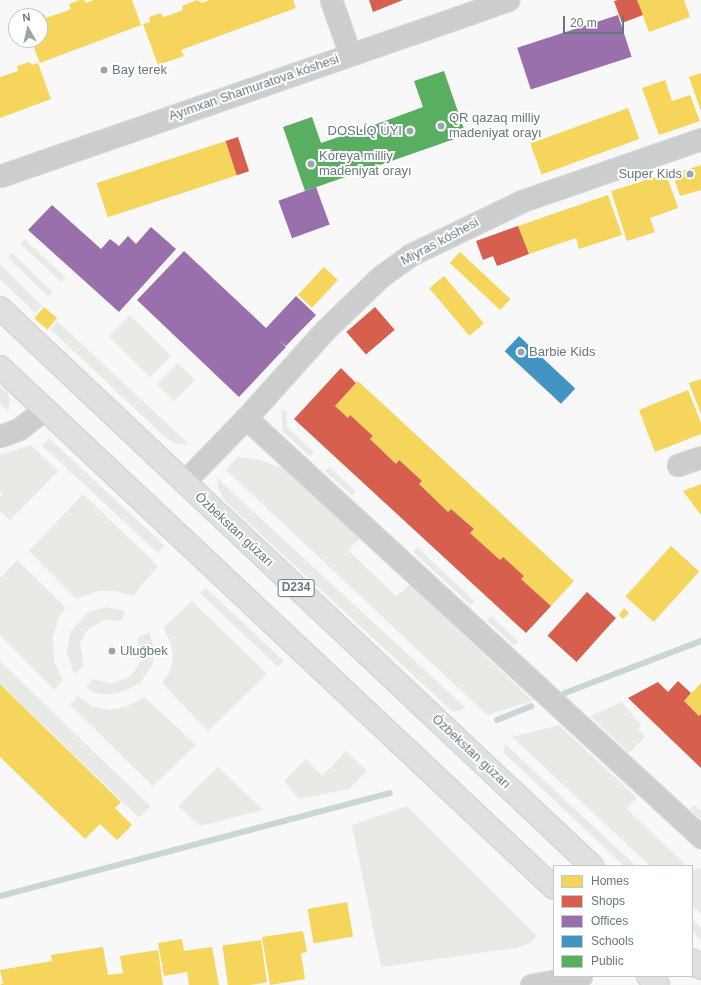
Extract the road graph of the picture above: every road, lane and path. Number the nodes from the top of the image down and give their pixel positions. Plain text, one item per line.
1 (331, 0) edge
2 (508, 0) edge
3 (350, 54) junction
4 (701, 139) edge
5 (0, 176) edge
6 (0, 308) edge
7 (0, 367) edge
8 (45, 409) junction
9 (246, 418) junction
10 (0, 436) edge
11 (701, 457) edge
12 (678, 465) dead end
13 (184, 482) junction
14 (701, 837) edge
15 (591, 865) edge
16 (553, 887) edge
17 (693, 961) edge
18 (701, 968) edge
19 (575, 977) edge
20 (649, 977) edge
21 (531, 985) edge
22 (658, 985) edge

1 - 3 street
2 - 3 street, Ayımxan Shamuratova kóshesi
3 - 5 street, Ayımxan Shamuratova kóshesi
4 - 9 street, Miyras kóshesi
6 - 13 main road, Ózbekstan gúzarı / D234
7 - 8 main road
8 - 10 street
8 - 16 main road
9 - 13 street, Miyras kóshesi
9 - 14 street
11 - 12 street
13 - 15 main road, Ózbekstan gúzarı / D234
17 - 18 main road
19 - 21 street
20 - 22 main road

